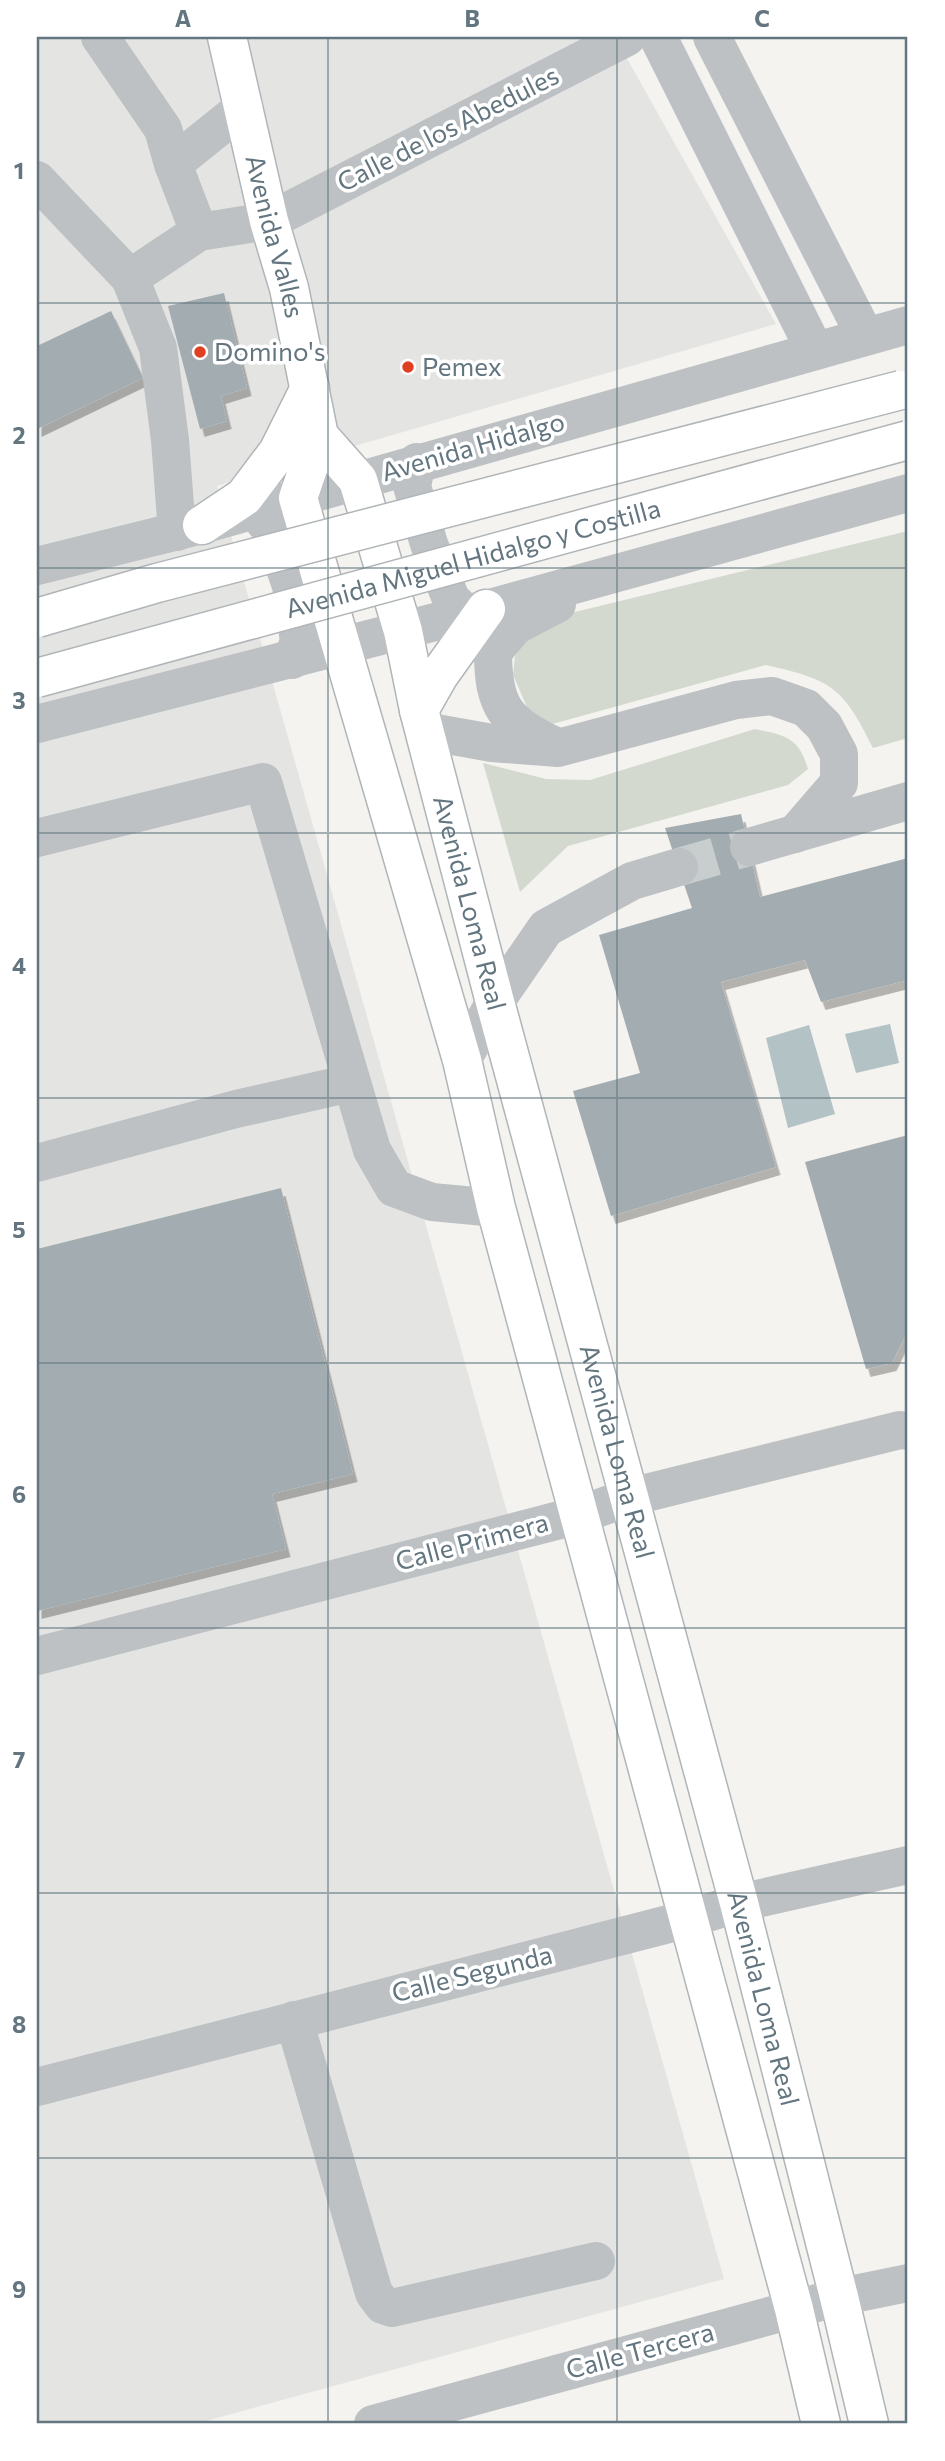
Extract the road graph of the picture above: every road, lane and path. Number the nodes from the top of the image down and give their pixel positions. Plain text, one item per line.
1 (100, 37) edge
2 (227, 37) edge
3 (626, 37) edge
4 (658, 37) edge
5 (712, 37) edge
6 (244, 107) junction
7 (173, 164) junction
8 (37, 180) edge
9 (793, 196) junction
10 (269, 221) junction
11 (751, 223) junction
12 (199, 232) junction
13 (130, 278) junction
14 (908, 325) edge
15 (865, 336) junction
16 (815, 351) junction
17 (310, 388) junction
18 (905, 389) edge
19 (320, 436) junction
20 (908, 440) edge
21 (417, 463) junction
22 (359, 480) junction
23 (908, 493) edge
24 (298, 498) junction
25 (250, 512) junction
26 (189, 528) junction
27 (37, 566) edge
28 (610, 575) junction
29 (476, 612) junction
30 (37, 618) edge
31 (404, 631) junction
32 (341, 647) junction
33 (292, 660) junction
34 (37, 678) edge
35 (422, 720) junction
36 (37, 724) edge
37 (558, 748) junction
38 (908, 801) edge
39 (794, 834) junction
40 (37, 838) edge
41 (749, 847) tunnel mouth
42 (679, 867) tunnel mouth
43 (495, 1002) junction
44 (462, 1060) junction
45 (351, 1083) junction
46 (37, 1163) edge
47 (496, 1208) junction
48 (906, 1425) edge
49 (630, 1497) junction
50 (579, 1515) junction
51 (37, 1656) edge
52 (908, 1864) edge
53 (739, 1903) junction
54 (688, 1919) junction
55 (294, 2020) junction
56 (37, 2087) edge
57 (596, 2262) dead end
58 (908, 2283) edge
59 (839, 2297) junction
60 (794, 2309) junction
61 (373, 2424) edge
62 (821, 2424) edge
63 (869, 2424) edge

1 - 7 street
2 - 6 main road, Avenida Valles
3 - 10 street, Calle de los Abedules
4 - 11 street
5 - 9 street
6 - 7 street
6 - 10 main road, Avenida Valles
7 - 12 street
8 - 13 street
9 - 11 street
9 - 15 street
10 - 12 street, Calle de los Abedules
10 - 17 main road, Avenida Valles
11 - 16 street
12 - 13 street
13 - 26 street
14 - 15 street, Avenida Hidalgo
15 - 16 street, Avenida Hidalgo
16 - 21 street, Avenida Hidalgo
17 - 19 main road, Avenida Valles
17 - 26 main road
18 - 30 main road, Avenida Miguel Hidalgo y Costilla, bridge
19 - 22 main road, Avenida Valles
19 - 24 main road
20 - 34 main road, Avenida Miguel Hidalgo y Costilla, bridge
21 - 22 street, Avenida Hidalgo
21 - 29 street
22 - 24 street, Avenida Hidalgo
22 - 31 main road, Avenida Loma Real
23 - 28 street
24 - 25 street, Avenida Hidalgo
24 - 32 main road, Avenida Loma Real
25 - 26 street, Avenida Hidalgo
25 - 33 street
26 - 27 street, Avenida Hidalgo
28 - 29 street
28 - 37 street
29 - 31 street
29 - 35 main road
31 - 32 street
31 - 35 main road, Avenida Loma Real
32 - 33 street
32 - 44 main road, Avenida Loma Real
33 - 36 street
35 - 37 street
35 - 43 main road, Avenida Loma Real
37 - 39 street
38 - 39 street
39 - 41 street
40 - 45 street
42 - 43 street
43 - 44 street
43 - 49 main road, Avenida Loma Real
44 - 47 main road, Avenida Loma Real
45 - 46 street
45 - 47 street
47 - 50 main road, Avenida Loma Real
48 - 49 street, Calle Primera
49 - 50 street, Calle Primera
49 - 53 main road, Avenida Loma Real
50 - 51 street, Calle Primera
50 - 54 main road, Avenida Loma Real
52 - 53 street, Calle Segunda
53 - 54 street, Calle Segunda
53 - 59 main road, Avenida Loma Real
54 - 55 street, Calle Segunda
54 - 60 main road, Avenida Loma Real
55 - 56 street, Calle Segunda
55 - 57 street
58 - 59 street, Calle Tercera
59 - 60 street, Calle Tercera
59 - 63 main road, Avenida Loma Real
60 - 61 street, Calle Tercera
60 - 62 main road, Avenida Loma Real

